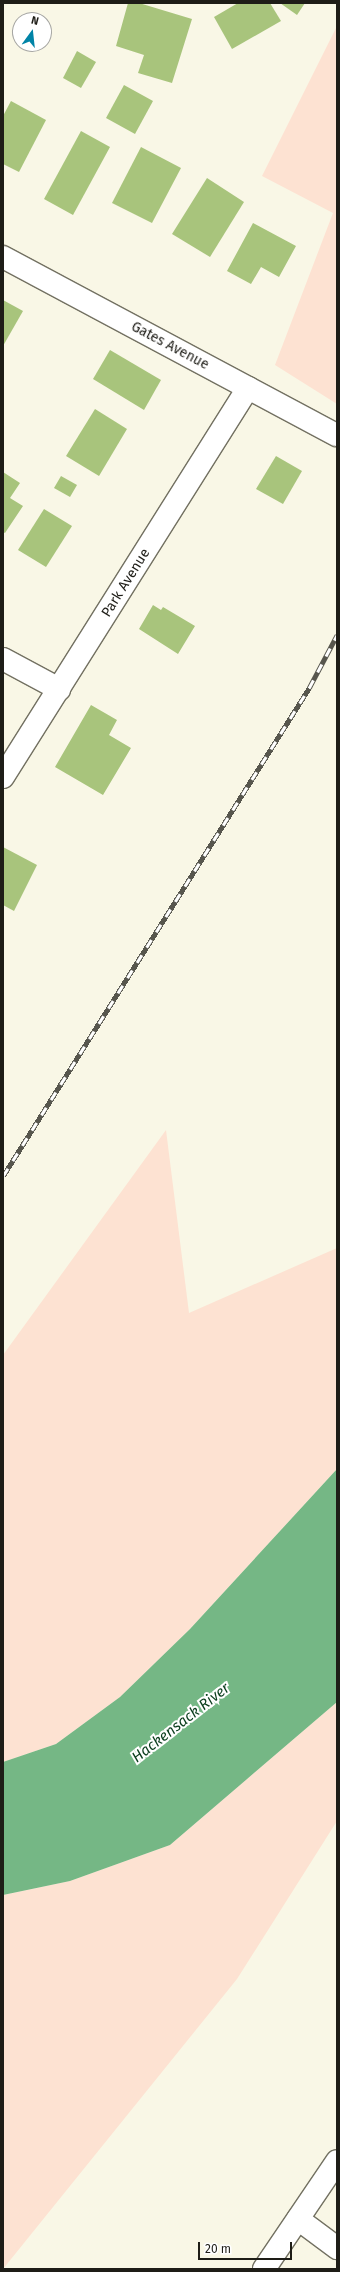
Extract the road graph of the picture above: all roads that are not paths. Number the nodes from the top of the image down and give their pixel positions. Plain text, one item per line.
1 (3, 257) edge
2 (248, 388) junction
3 (337, 435) edge
4 (3, 659) edge
5 (59, 689) junction
6 (3, 777) edge
7 (337, 2161) edge
8 (298, 2219) junction
9 (337, 2248) edge
10 (264, 2269) edge

1 - 2 street, Gates Avenue
2 - 3 street, Gates Avenue
2 - 5 street, Park Avenue
4 - 5 street
5 - 6 street, Park Avenue
7 - 8 street
8 - 9 street
8 - 10 street

